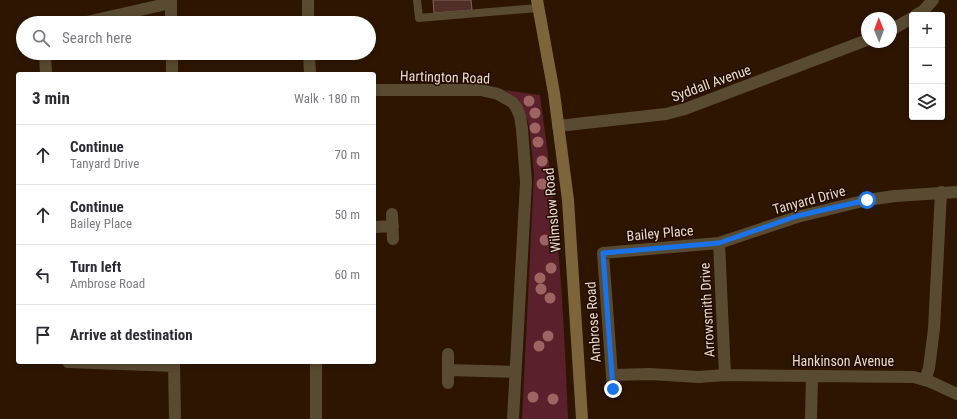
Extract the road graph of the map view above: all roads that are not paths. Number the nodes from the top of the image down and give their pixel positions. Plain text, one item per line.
1 (308, 0) edge
2 (417, 0) edge
3 (933, 0) edge
4 (171, 1) edge
5 (537, 4) edge
6 (921, 12) edge
7 (110, 16) edge
8 (171, 16) edge
9 (308, 16) edge
10 (909, 20) edge
11 (897, 27) edge
12 (861, 42) edge
13 (45, 60) edge
14 (172, 60) edge
15 (309, 60) edge
16 (46, 72) edge
17 (172, 72) edge
18 (310, 72) edge
19 (376, 90) edge
20 (512, 102) joint
21 (558, 126) junction
22 (941, 192) junction
23 (957, 192) edge
24 (376, 226) edge
25 (393, 239) dead end
26 (719, 243) junction
27 (603, 253) joint
28 (448, 354) dead end
29 (174, 364) edge
30 (316, 364) edge
31 (448, 370) junction
32 (515, 372) junction
33 (725, 375) junction
34 (612, 376) junction
35 (812, 376) junction
36 (925, 380) junction
37 (448, 383) dead end
38 (613, 389) dead end
39 (957, 394) edge
40 (175, 419) edge
41 (316, 419) edge
42 (513, 419) edge
43 (582, 419) edge
44 (811, 419) edge

1 - 9 street
2 - 5 lane
3 - 6 street
4 - 7 street
4 - 8 street
5 - 21 main road, Wilmslow Road
10 - 11 street
12 - 21 street, Syddall Avenue
13 - 16 street
14 - 17 street
15 - 18 street
19 - 20 street, Hartington Road
20 - 32 street, Wilmslow Road
21 - 43 main road, Wilmslow Road
22 - 23 street, Tanyard Drive
22 - 26 street, Tanyard Drive
22 - 36 street
24 - 25 street
26 - 27 street, Bailey Place
26 - 33 street, Arrowsmith Drive
27 - 34 street, Ambrose Road
28 - 31 street
29 - 40 street
30 - 41 street
31 - 32 street
31 - 37 street
32 - 42 street, Wilmslow Road
33 - 34 street, Hankinson Avenue
33 - 35 street, Hankinson Avenue
34 - 38 street, Ambrose Road
35 - 36 street, Hankinson Avenue
35 - 44 street
36 - 39 street, Hankinson Avenue

